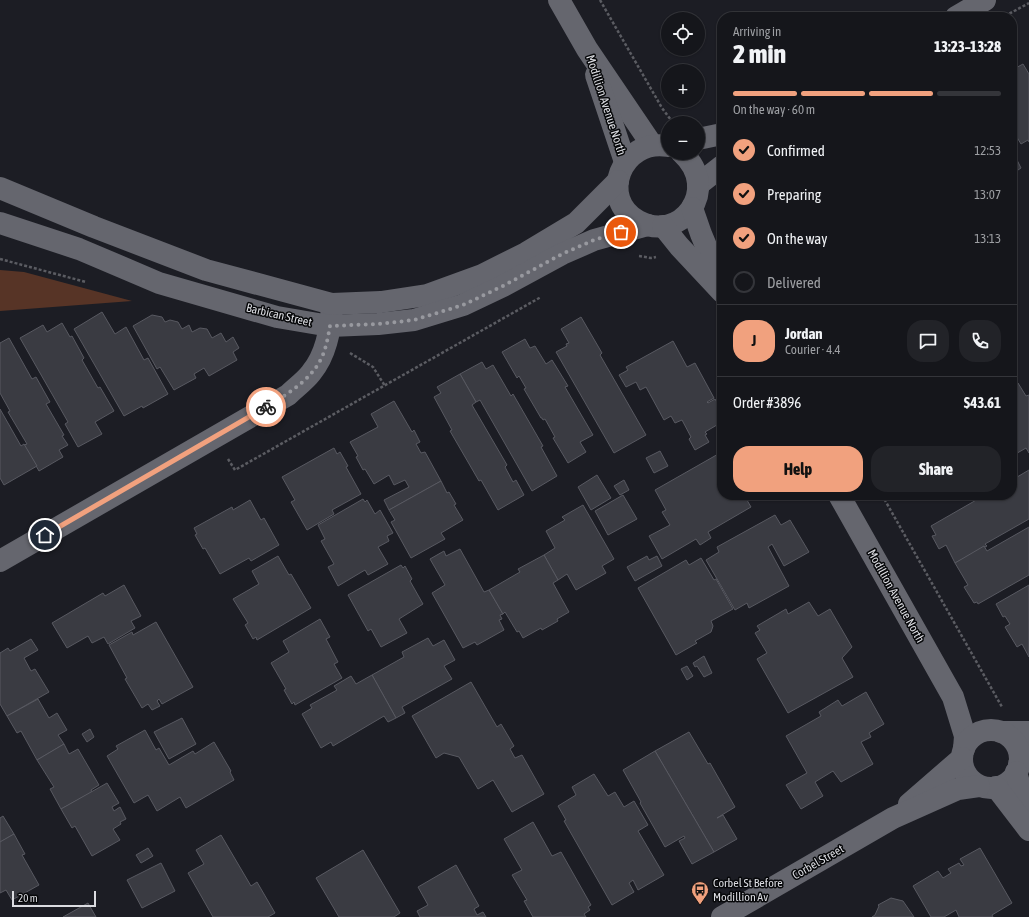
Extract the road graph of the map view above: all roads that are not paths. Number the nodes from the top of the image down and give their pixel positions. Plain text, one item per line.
1 (559, 0) edge
2 (985, 0) edge
3 (965, 12) edge
4 (587, 49) junction
5 (717, 135) edge
6 (705, 138) edge
7 (660, 146) edge
8 (690, 160) edge
9 (717, 170) edge
10 (622, 172) junction
11 (699, 184) junction
12 (0, 188) edge
13 (692, 208) junction
14 (0, 223) edge
15 (655, 226) junction
16 (717, 272) edge
17 (717, 287) edge
18 (332, 304) junction
19 (330, 326) junction
20 (842, 500) edge
21 (0, 561) edge
22 (953, 696) junction
23 (992, 729) junction
24 (1029, 732) edge
25 (963, 753) junction
26 (1021, 763) edge
27 (988, 786) junction
28 (893, 818) junction
29 (1029, 819) edge
30 (1029, 830) edge
31 (722, 917) edge

1 - 4 street, Modillion Avenue North
2 - 3 street
4 - 7 street, Modillion Avenue North
4 - 10 street, Modillion Avenue North
5 - 6 street
7 - 10 street, Barbican Street
8 - 11 street
9 - 11 street
10 - 15 street, Modillion Avenue North
10 - 18 street, Barbican Street
11 - 13 street
12 - 18 street, Barbican Street
13 - 15 street, Barbican Street
13 - 16 street
14 - 19 street, Barbican Street
15 - 17 street
15 - 19 street, Barbican Street
18 - 19 street
19 - 21 street
20 - 22 street, Modillion Avenue North
22 - 23 street, Modillion Avenue North
22 - 25 street, Modillion Avenue North
23 - 24 street
23 - 25 street
23 - 26 street
25 - 27 street
25 - 28 street, Corbel Street
26 - 27 street
26 - 29 street
27 - 28 street, Corbel Street
27 - 30 street
28 - 31 street, Corbel Street

